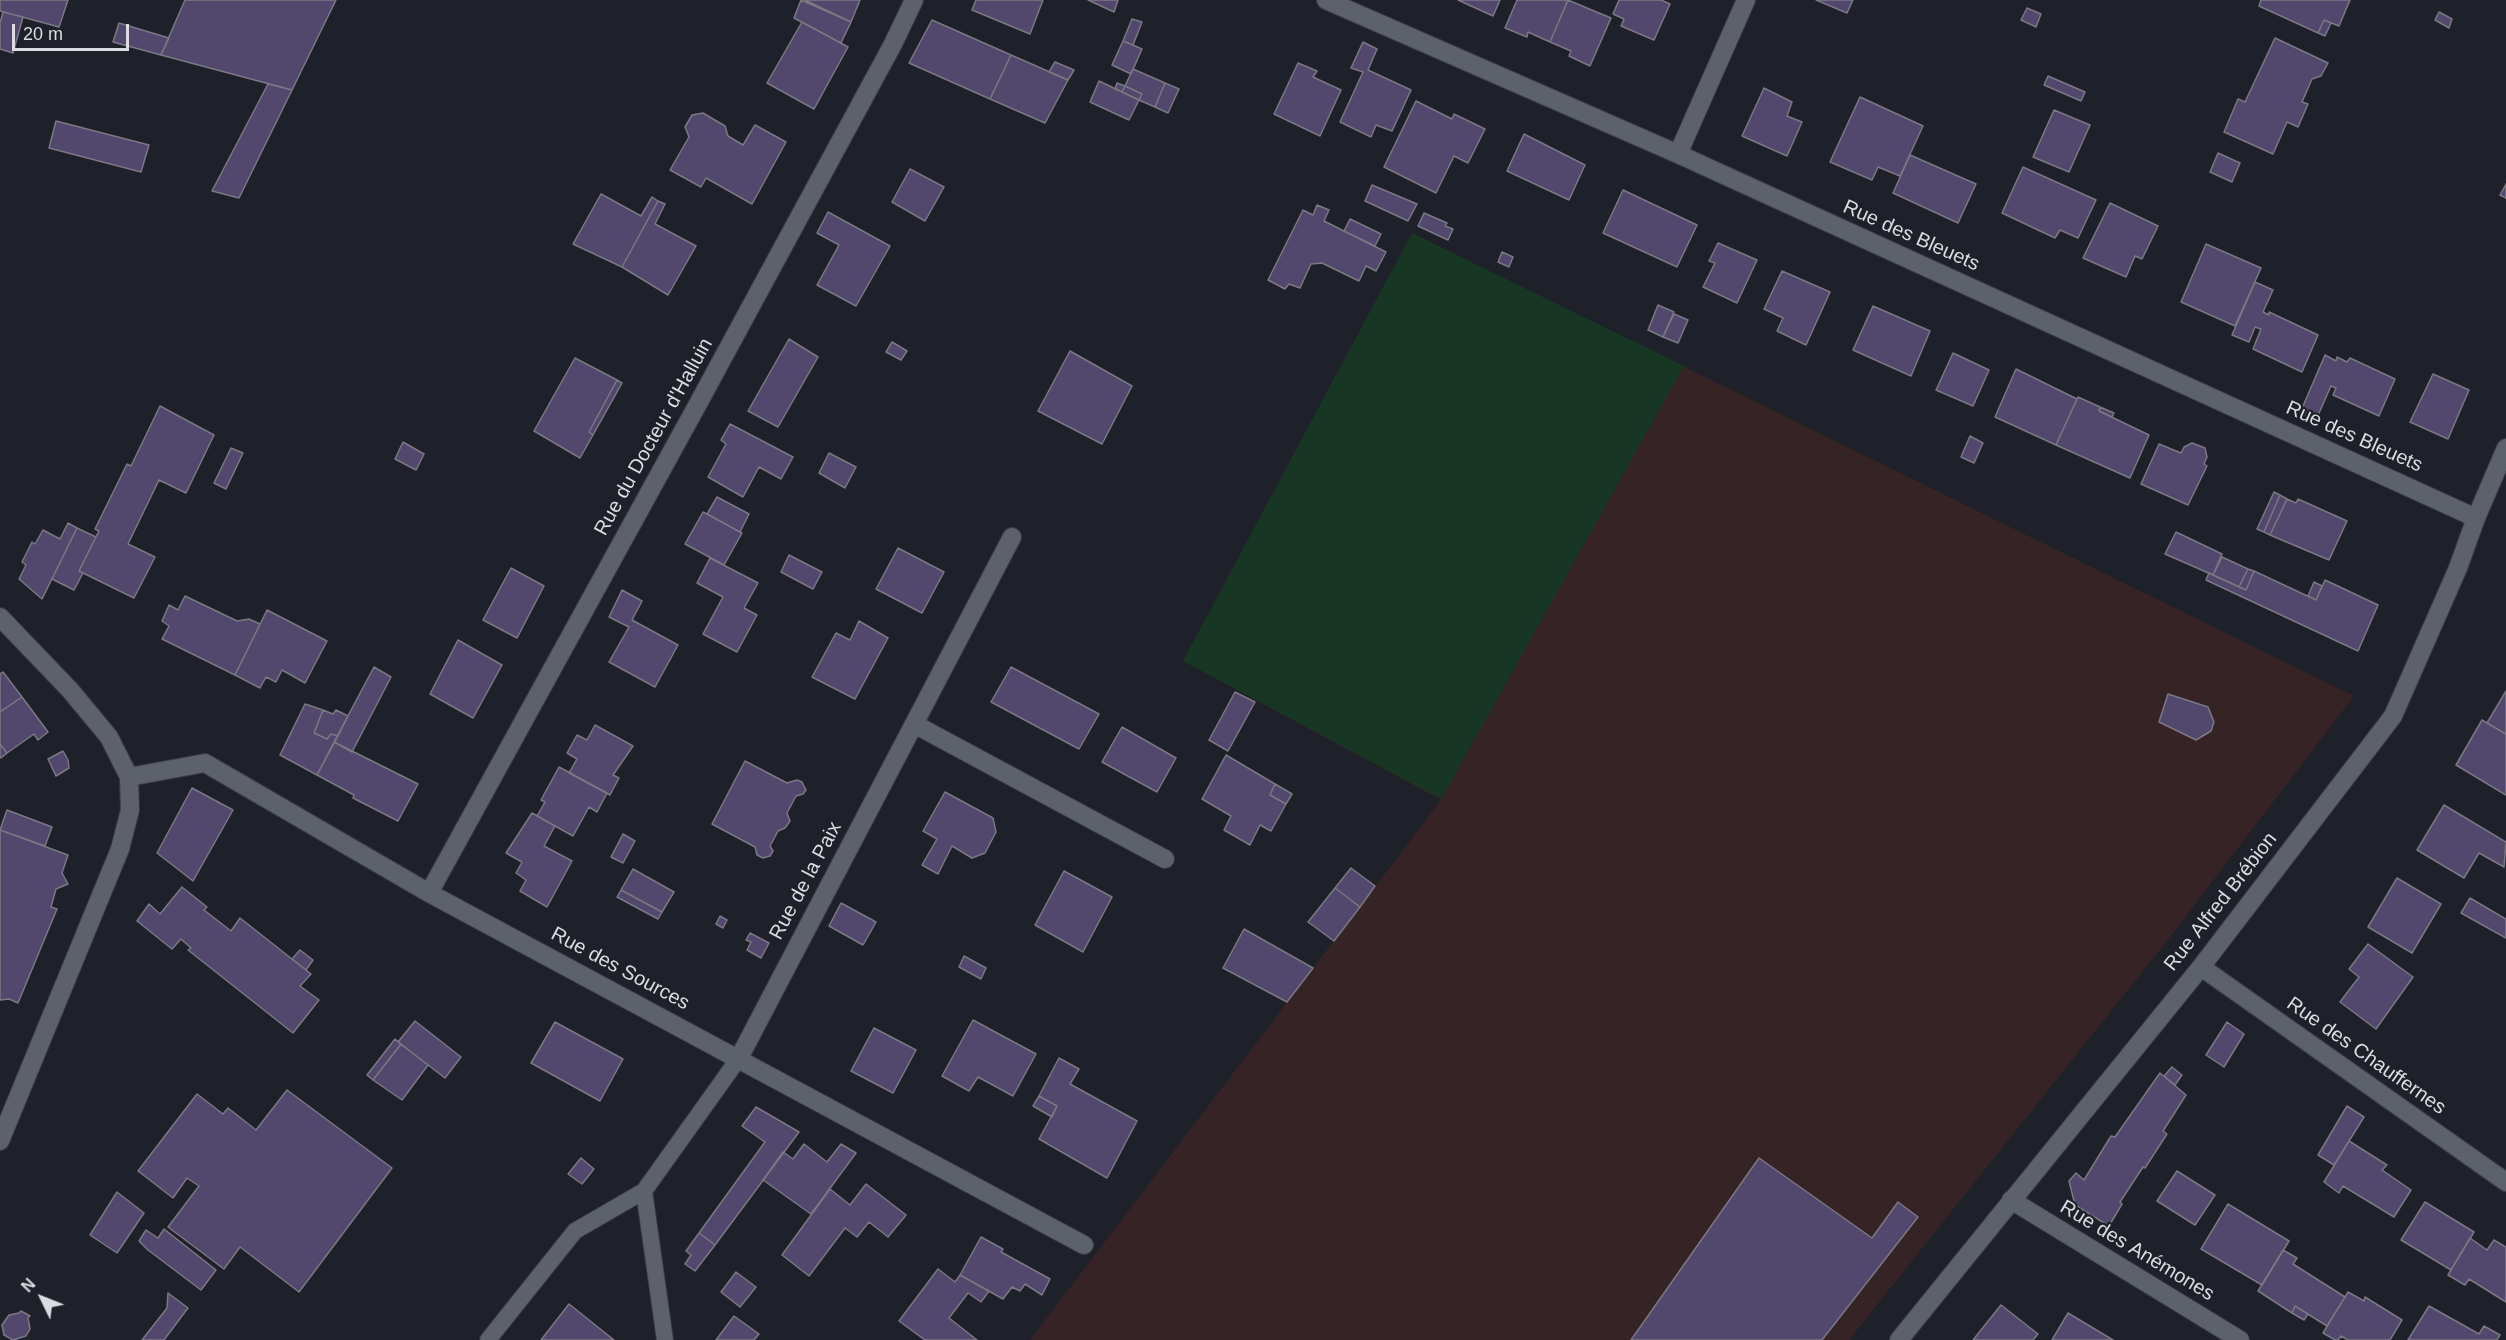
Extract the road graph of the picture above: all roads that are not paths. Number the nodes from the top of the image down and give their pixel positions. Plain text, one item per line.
1 (914, 0) edge
2 (1326, 0) edge
3 (1746, 0) edge
4 (1677, 154) junction
5 (2506, 448) edge
6 (2476, 518) junction
7 (1012, 537) dead end
8 (0, 617) edge
9 (914, 724) junction
10 (129, 777) junction
11 (1165, 859) dead end
12 (429, 893) junction
13 (2201, 967) junction
14 (739, 1058) junction
15 (0, 1141) edge
16 (2506, 1182) edge
17 (644, 1191) junction
18 (2011, 1200) junction
19 (1084, 1245) dead end
20 (488, 1340) edge
21 (665, 1340) edge
22 (1899, 1340) edge
23 (2240, 1340) edge

1 - 12 street, Rue du Docteur d'Halluin
2 - 4 street, Rue des Bleuets
3 - 4 street
4 - 6 street, Rue des Bleuets
5 - 6 street, Rue Alfred Brébion
6 - 13 street, Rue Alfred Brébion
7 - 9 street, Rue de la Paix
8 - 10 street
9 - 11 street
9 - 14 street, Rue de la Paix
10 - 12 street, Rue des Sources
10 - 15 street
12 - 14 street, Rue des Sources
13 - 16 street, Rue des Chauffernes
13 - 18 street, Rue Alfred Brébion
14 - 17 lane
14 - 19 street, Rue des Sources
17 - 20 lane
17 - 21 lane
18 - 22 street, Rue Alfred Brébion
18 - 23 street, Rue des Anémones

